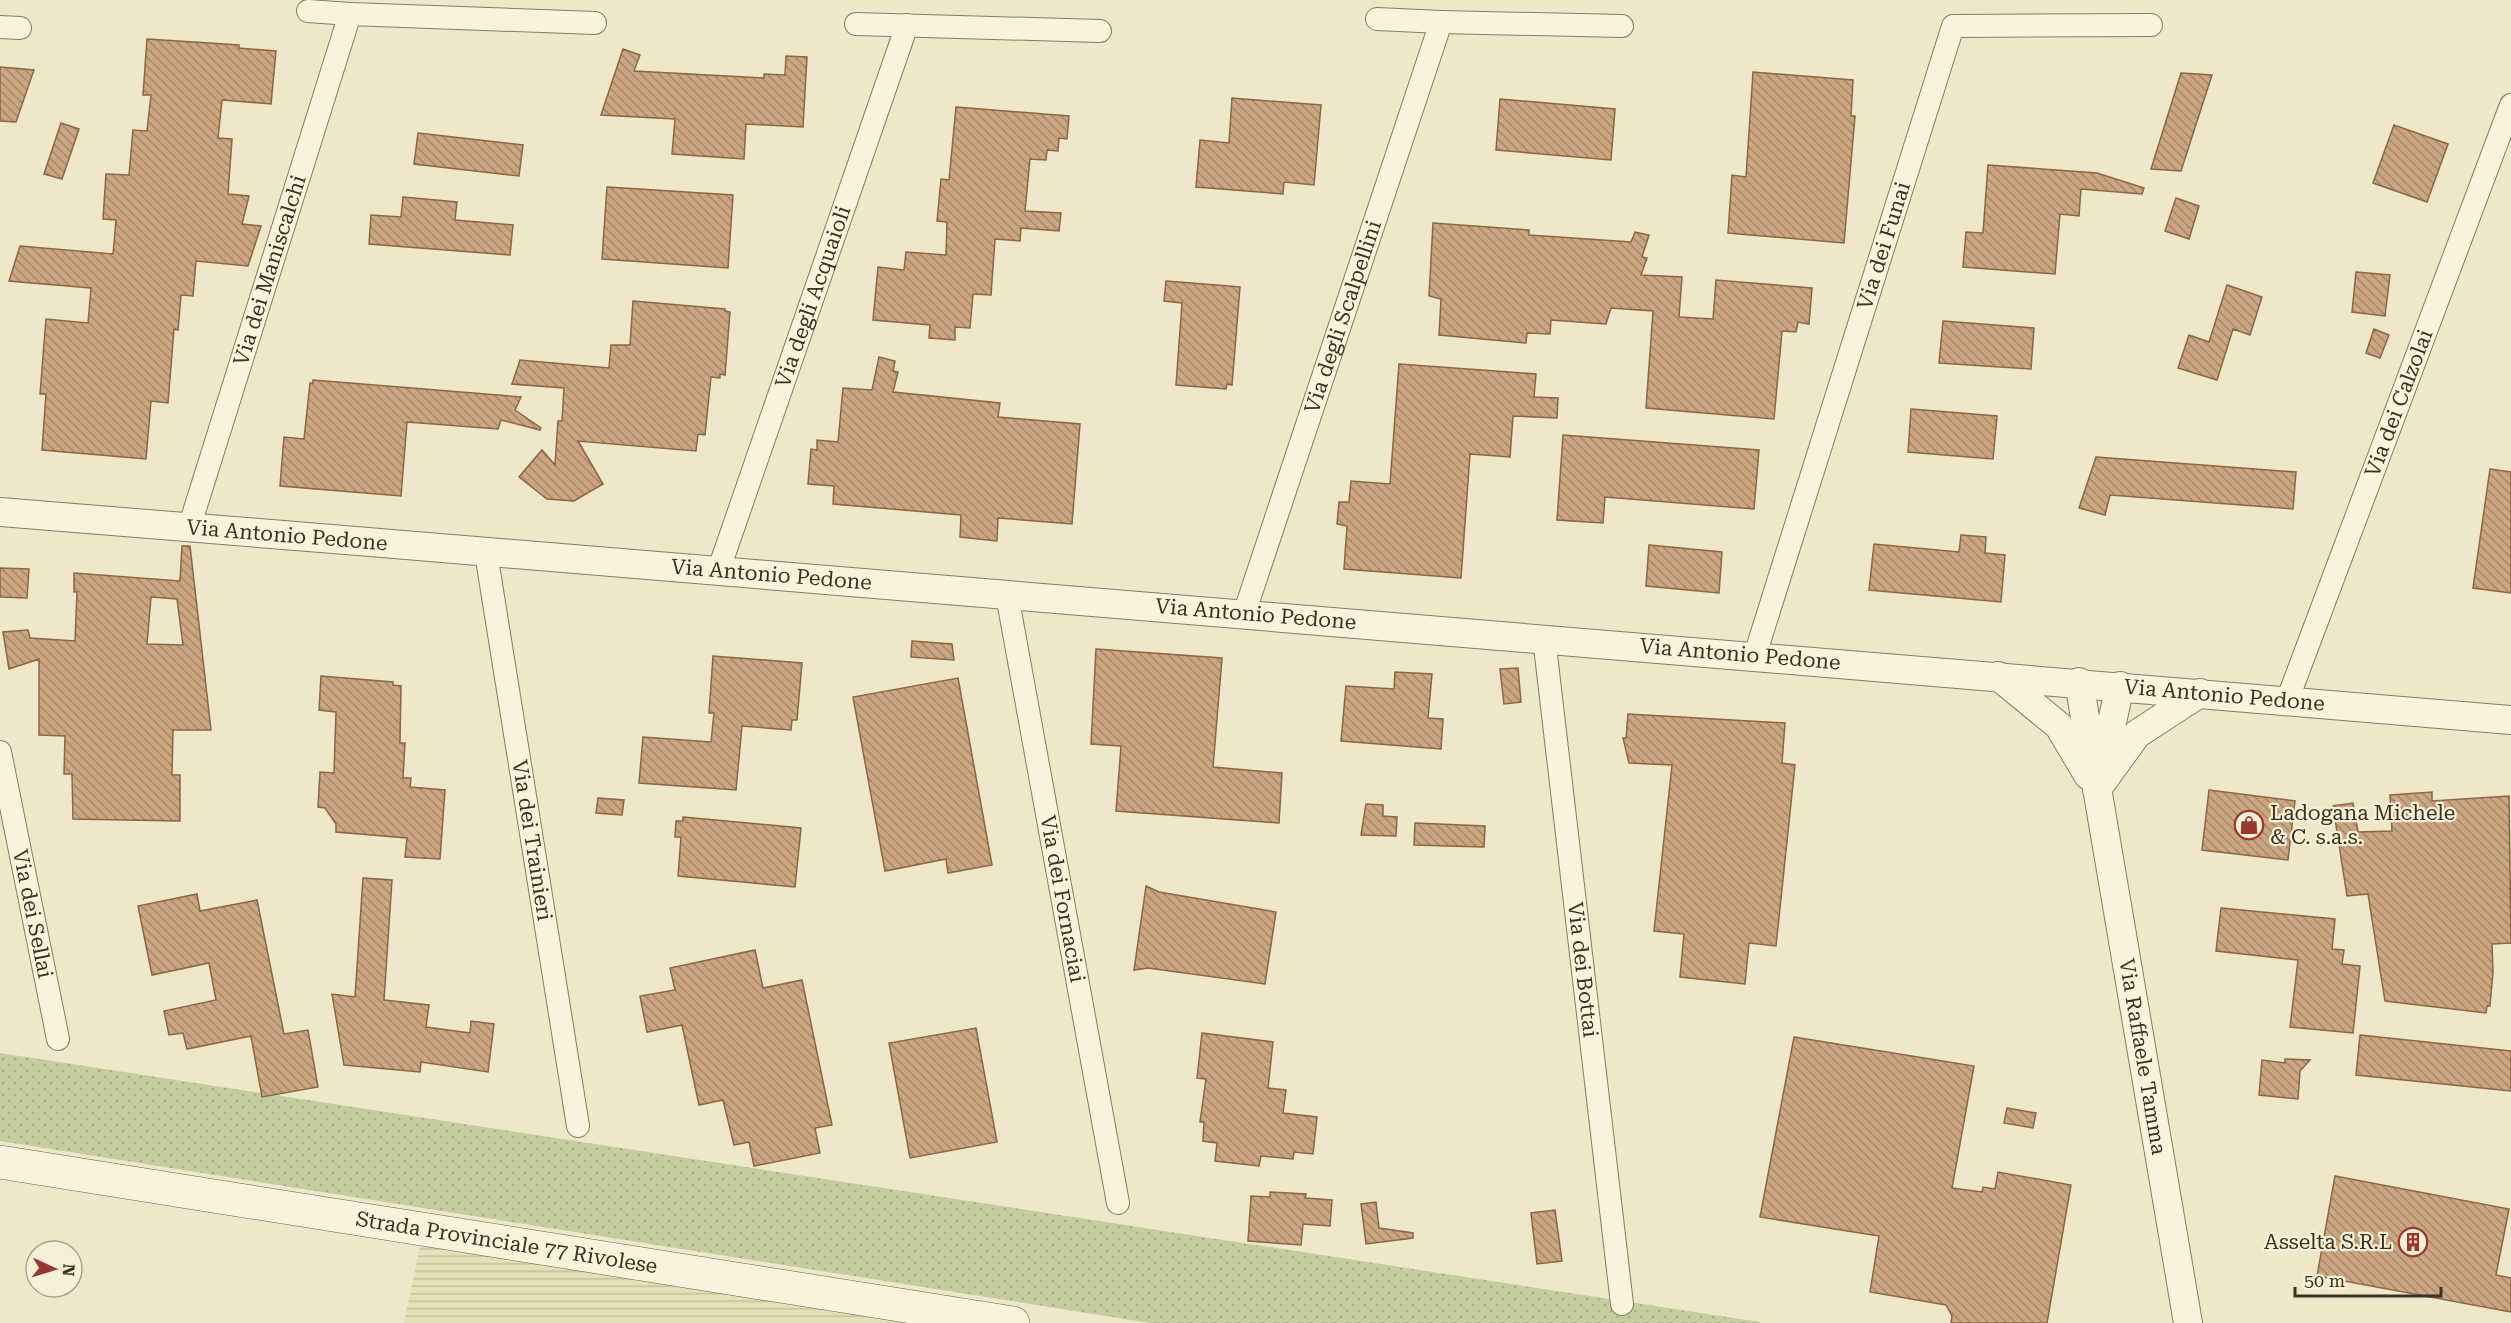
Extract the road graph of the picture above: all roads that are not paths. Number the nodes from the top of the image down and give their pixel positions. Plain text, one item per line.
1 (308, 11) dead end
2 (350, 14) junction
3 (1377, 19) dead end
4 (1441, 22) junction
5 (595, 23) dead end
6 (856, 24) dead end
7 (907, 25) junction
8 (2151, 25) dead end
9 (1622, 26) dead end
10 (1100, 31) dead end
11 (2511, 105) edge
12 (0, 512) edge
13 (189, 528) junction
14 (486, 554) junction
15 (719, 569) junction
16 (1007, 595) junction
17 (1245, 611) junction
18 (1544, 638) junction
19 (1755, 655) junction
20 (1998, 676) junction
21 (2079, 682) junction
22 (2120, 686) junction
23 (2200, 693) junction
24 (2287, 701) junction
25 (2511, 720) edge
26 (0, 752) edge
27 (2097, 789) junction
28 (58, 1039) dead end
29 (578, 1126) dead end
30 (0, 1162) edge
31 (1118, 1203) dead end
32 (1622, 1304) dead end
33 (1013, 1323) edge
34 (2188, 1323) edge

1 - 2 street
2 - 5 street
2 - 13 street, Via dei Maniscalchi
3 - 4 street
4 - 9 street
4 - 17 street, Via degli Scalpellini
6 - 7 street
7 - 10 street
7 - 15 street, Via degli Acquaioli
8 - 19 street, Via dei Funai
11 - 24 street, Via dei Calzolai
12 - 13 street, Via Antonio Pedone
13 - 14 street, Via Antonio Pedone
14 - 15 street, Via Antonio Pedone
14 - 29 street, Via dei Trainieri
15 - 16 street, Via Antonio Pedone
16 - 17 street, Via Antonio Pedone
16 - 31 street, Via dei Fornaciai
17 - 18 street, Via Antonio Pedone
18 - 19 street, Via Antonio Pedone
18 - 32 street, Via dei Bottai
19 - 20 street, Via Antonio Pedone
20 - 21 street, Via Antonio Pedone
20 - 27 street
21 - 22 street, Via Antonio Pedone
21 - 27 street, Via Raffaele Tamma
22 - 23 street, Via Antonio Pedone
22 - 27 street
23 - 24 street, Via Antonio Pedone
23 - 27 street
24 - 25 street, Via Antonio Pedone
26 - 28 street, Via dei Sellai
27 - 34 street, Via Raffaele Tamma
30 - 33 main road, Strada Provinciale 77 Rivolese

